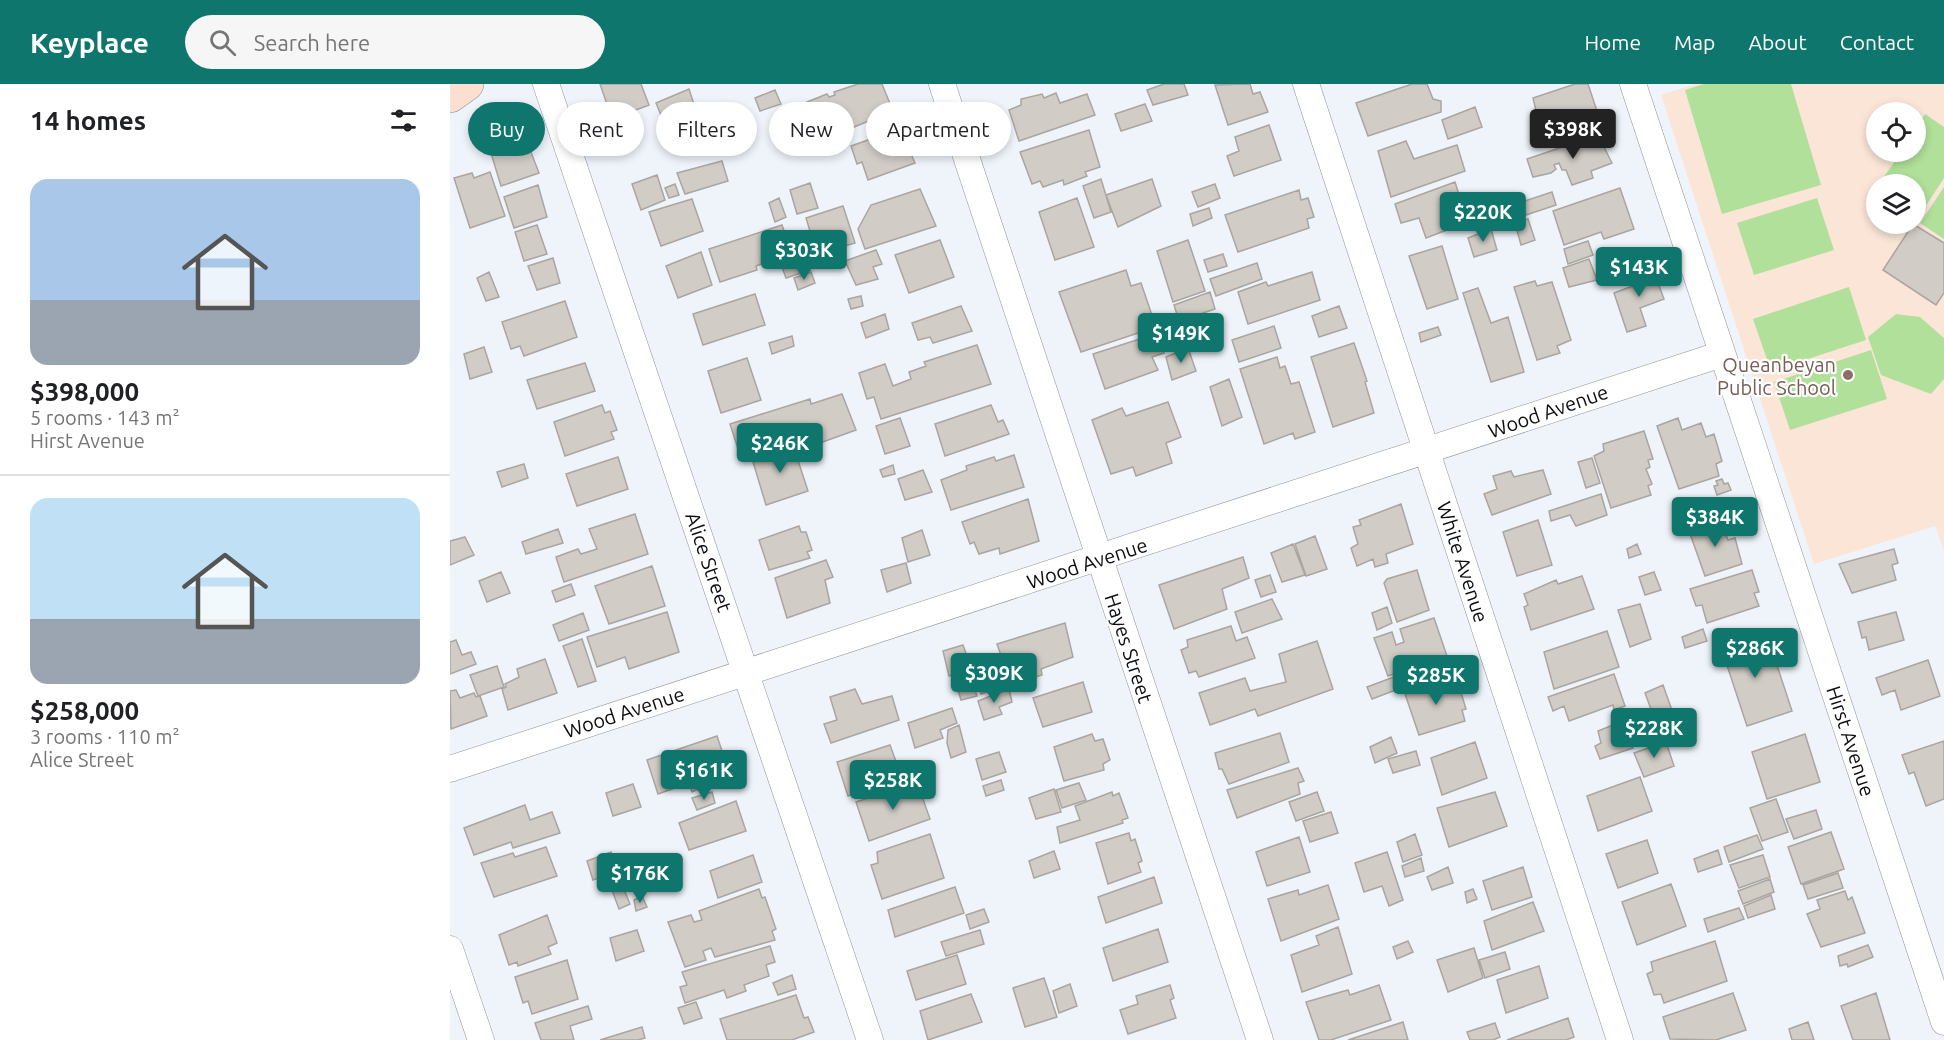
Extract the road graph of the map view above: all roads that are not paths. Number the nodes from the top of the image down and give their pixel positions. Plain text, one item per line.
1 (467, 84) edge
2 (546, 84) edge
3 (942, 84) edge
4 (1306, 84) edge
5 (1634, 84) edge
6 (450, 96) edge
7 (1722, 354) junction
8 (1427, 452) junction
9 (1100, 559) junction
10 (747, 672) junction
11 (450, 769) edge
12 (450, 949) edge
13 (1944, 1022) edge
14 (481, 1040) edge
15 (870, 1040) edge
16 (1260, 1040) edge
17 (1620, 1040) edge

1 - 6 main road
2 - 10 street, Alice Street
3 - 9 street, Hayes Street
4 - 8 street, White Avenue
5 - 7 street, Hirst Avenue
7 - 8 street, Wood Avenue
7 - 13 street, Hirst Avenue
8 - 9 street, Wood Avenue
8 - 17 street, White Avenue
9 - 10 street, Wood Avenue
9 - 16 street, Hayes Street
10 - 11 street, Wood Avenue
10 - 15 street, Alice Street
12 - 14 street

